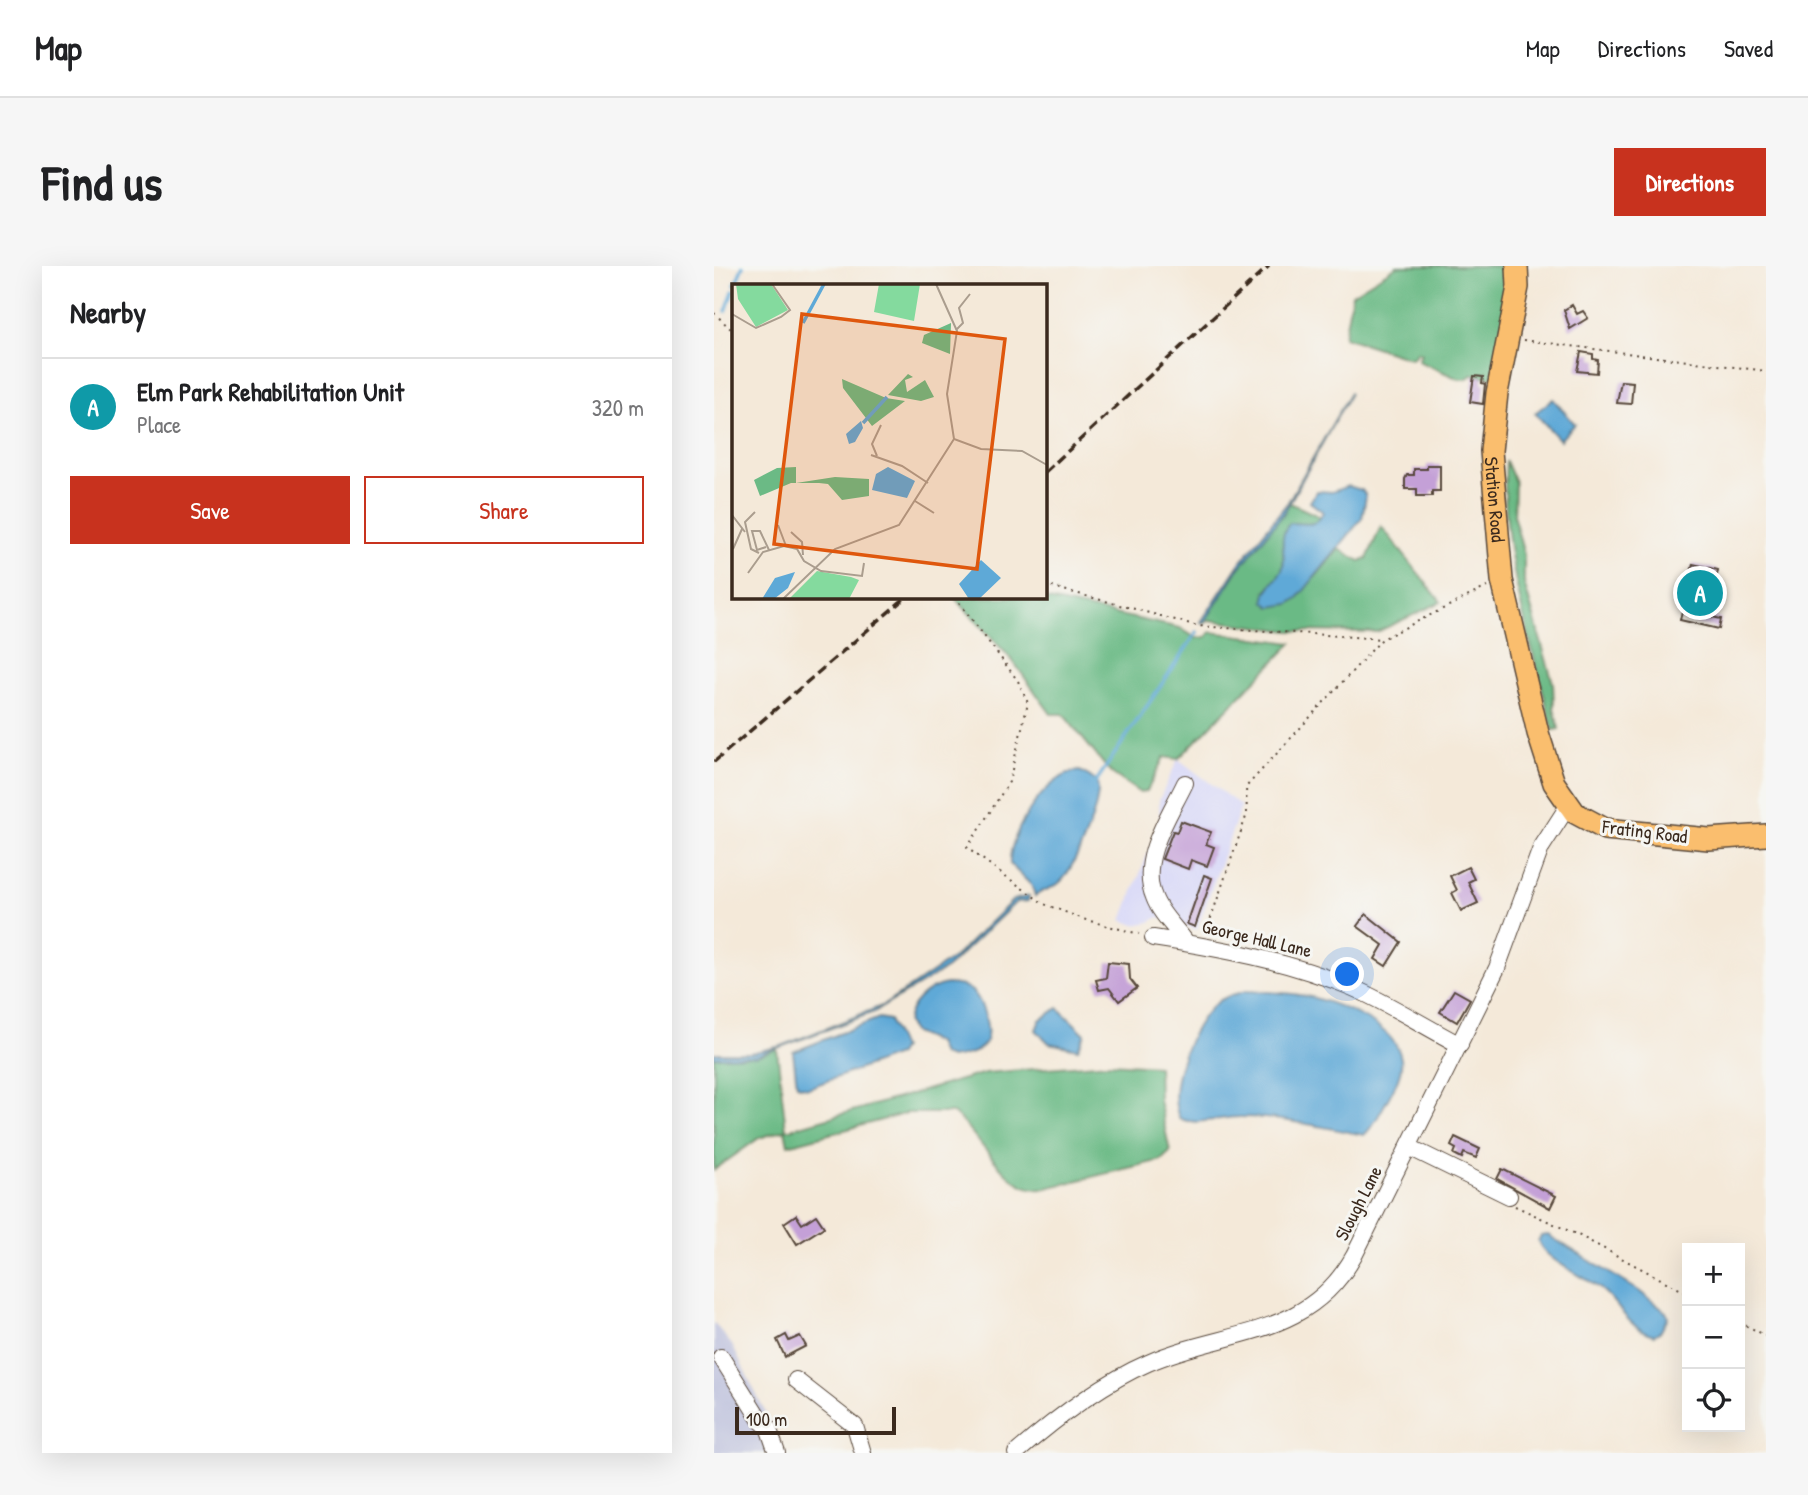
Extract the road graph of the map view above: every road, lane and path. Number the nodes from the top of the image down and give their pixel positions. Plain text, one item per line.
1 (1517, 266) edge
2 (714, 313) edge
3 (732, 330) edge
4 (1509, 338) junction
5 (1766, 370) edge
6 (1502, 580) junction
7 (1046, 585) edge
8 (956, 598) edge
9 (1382, 639) junction
10 (1538, 733) joint
11 (1185, 782) dead end
12 (1568, 806) junction
13 (1766, 835) edge
14 (1153, 938) joint
15 (1194, 944) junction
16 (1460, 1045) junction
17 (1409, 1147) junction
18 (1509, 1200) joint
19 (1682, 1290) edge
20 (1745, 1325) edge
21 (1766, 1336) edge
22 (721, 1357) dead end
23 (796, 1380) dead end
24 (777, 1453) edge
25 (863, 1453) edge
26 (1016, 1453) edge

1 - 4 main road, Station Road
2 - 3 path
4 - 5 path
4 - 6 main road, Station Road
6 - 9 path
6 - 10 main road, Station Road
7 - 9 path
8 - 14 path
9 - 15 path
10 - 12 main road, Frating Road
11 - 15 street
12 - 13 main road, Frating Road
12 - 16 street, Slough Lane
14 - 15 street, George Hall Lane
15 - 16 street, George Hall Lane
16 - 17 street, Slough Lane
17 - 18 street
17 - 26 street, Slough Lane
18 - 19 path
20 - 21 path
22 - 24 street
23 - 25 street

